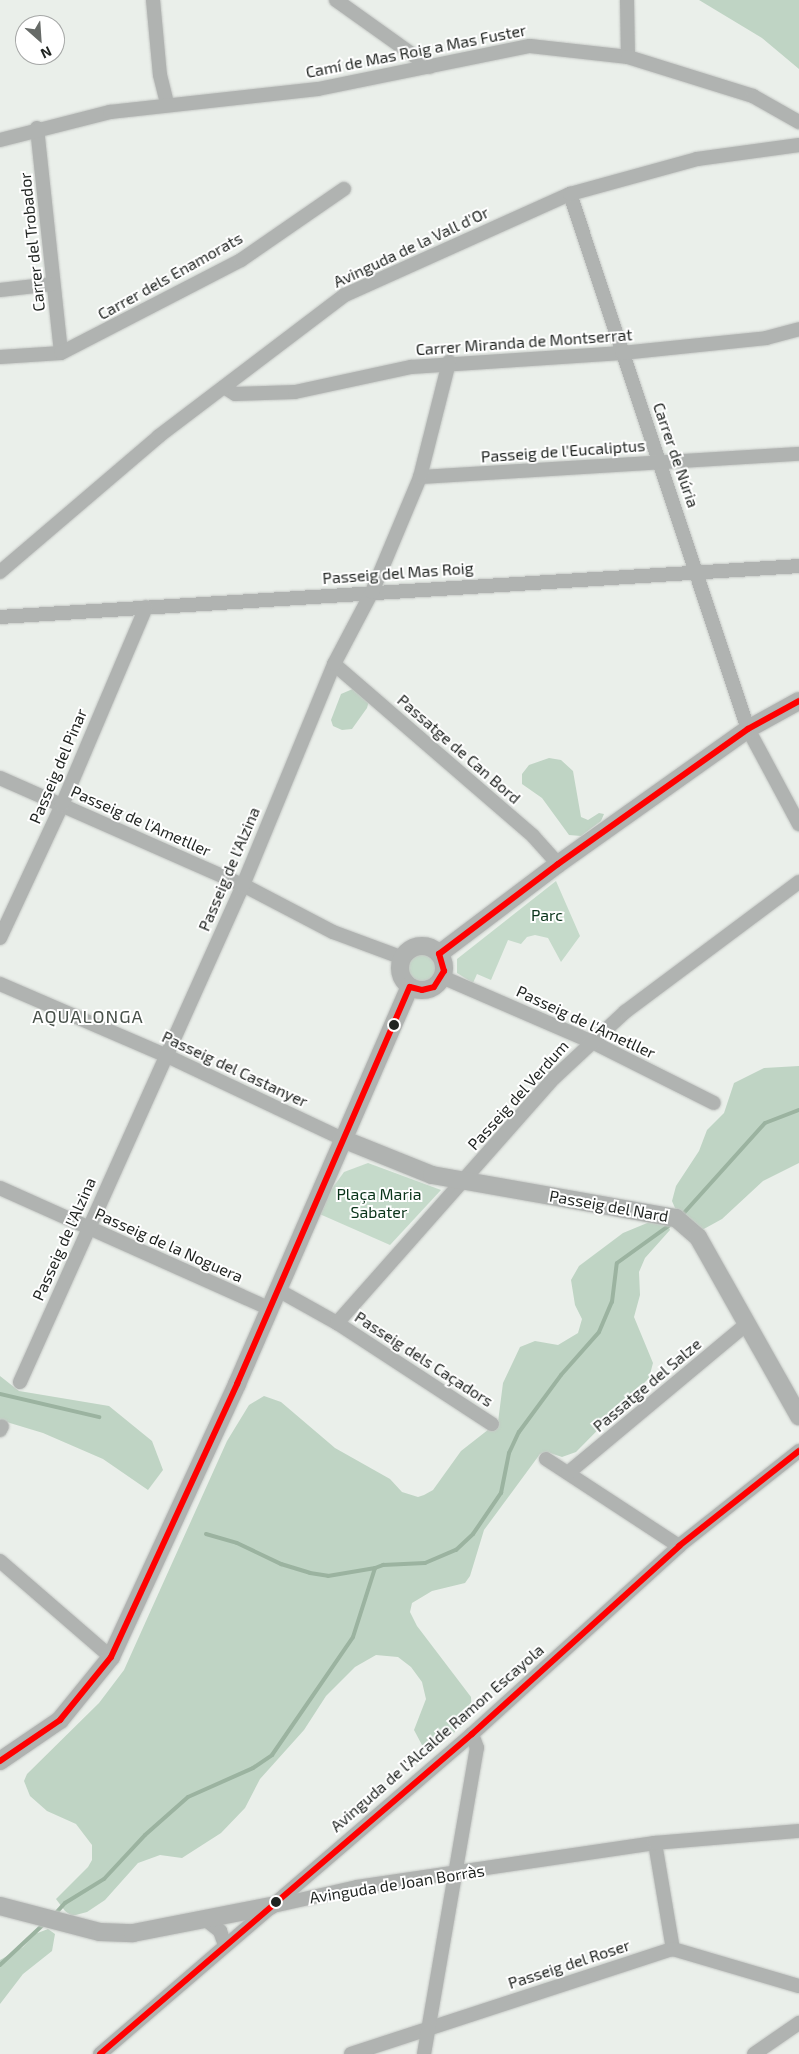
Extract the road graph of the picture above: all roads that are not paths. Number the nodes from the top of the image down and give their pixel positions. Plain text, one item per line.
1 (153, 0) edge
2 (336, 0) edge
3 (626, 0) edge
4 (628, 57) junction
5 (430, 67) junction
6 (167, 104) junction
7 (799, 122) edge
8 (37, 128) junction
9 (0, 140) edge
10 (799, 145) edge
11 (344, 189) dead end
12 (570, 194) junction
13 (53, 284) junction
14 (0, 290) edge
15 (799, 329) edge
16 (61, 353) junction
17 (622, 353) junction
18 (0, 357) edge
19 (449, 362) junction
20 (224, 387) junction
21 (799, 454) edge
22 (660, 462) junction
23 (420, 477) junction
24 (799, 566) edge
25 (698, 571) junction
26 (0, 572) edge
27 (372, 592) junction
28 (146, 606) junction
29 (0, 616) edge
30 (334, 664) junction
31 (799, 701) edge
32 (748, 729) junction
33 (0, 778) edge
34 (62, 805) junction
35 (799, 824) edge
36 (558, 864) junction
37 (799, 882) edge
38 (242, 885) junction
39 (0, 938) edge
40 (439, 954) junction
41 (403, 958) junction
42 (442, 977) junction
43 (0, 984) edge
44 (410, 987) junction
45 (592, 1042) junction
46 (165, 1055) junction
47 (714, 1103) dead end
48 (345, 1140) junction
49 (464, 1182) junction
50 (0, 1188) edge
51 (88, 1228) junction
52 (278, 1290) junction
53 (270, 1309) junction
54 (337, 1323) junction
55 (748, 1323) junction
56 (20, 1382) dead end
57 (799, 1416) edge
58 (492, 1424) dead end
59 (799, 1451) edge
60 (546, 1458) dead end
61 (568, 1473) junction
62 (679, 1546) junction
63 (0, 1560) edge
64 (110, 1657) junction
65 (472, 1734) junction
66 (0, 1761) edge
67 (799, 1830) edge
68 (655, 1843) junction
69 (454, 1875) junction
70 (304, 1877) junction
71 (311, 1897) junction
72 (0, 1906) edge
73 (270, 1906) junction
74 (206, 1920) junction
75 (225, 1945) junction
76 (673, 1949) junction
77 (799, 1986) edge
78 (799, 2023) edge
79 (428, 2027) junction
80 (100, 2054) edge
81 (351, 2054) edge
82 (424, 2054) edge
83 (754, 2054) edge

1 - 6 street
2 - 5 street
3 - 4 street
4 - 5 street, Camí de Mas Roig a Mas Fuster
4 - 7 street, Camí de Mas Roig a Mas Fuster
5 - 6 street, Camí de Mas Roig a Mas Fuster
6 - 8 street, Camí de Mas Roig a Mas Fuster
8 - 9 street, Camí de Mas Roig a Mas Fuster
8 - 13 street, Carrer del Trobador
10 - 12 street, Avinguda de la Vall d'Or
11 - 16 street, Carrer dels Enamorats
12 - 17 street, Carrer de Núria
12 - 20 street, Avinguda de la Vall d'Or
13 - 14 street
13 - 16 street, Carrer del Trobador
15 - 17 street, Carrer Miranda de Montserrat
16 - 18 street, Carrer dels Enamorats
17 - 19 street, Carrer Miranda de Montserrat
17 - 22 street, Carrer de Núria
19 - 20 street, Carrer Miranda de Montserrat
19 - 23 street, Passeig de l'Alzina
20 - 26 street, Avinguda de la Vall d'Or
21 - 22 street, Passeig de l'Eucaliptus
22 - 23 street, Passeig de l'Eucaliptus
22 - 25 street, Carrer de Núria
23 - 27 street, Passeig de l'Alzina
24 - 25 street, Passeig del Mas Roig
25 - 27 street, Passeig del Mas Roig
25 - 32 street, Carrer de Núria
27 - 28 street, Passeig del Mas Roig
27 - 30 street, Passeig de l'Alzina
28 - 29 street, Passeig del Mas Roig
28 - 34 street, Passeig del Pinar
30 - 36 street, Passatge de Can Bord
30 - 38 street, Passeig de l'Alzina
31 - 32 street
32 - 35 street, Carrer de Núria
32 - 36 street
33 - 34 street, Passeig de l'Ametller
34 - 38 street, Passeig de l'Ametller
34 - 39 street, Passeig del Pinar
36 - 40 street
37 - 45 street, Passeig del Verdum
38 - 41 street, Passeig de l'Ametller
38 - 46 street, Passeig de l'Alzina
40 - 41 street
40 - 42 street
41 - 44 street
42 - 44 street
42 - 45 street, Passeig de l'Ametller
43 - 46 street, Passeig del Castanyer
44 - 48 street
45 - 47 street, Passeig de l'Ametller
45 - 49 street, Passeig del Verdum
46 - 48 street, Passeig del Castanyer
46 - 51 street, Passeig de l'Alzina
48 - 49 street, Passeig del Nard
48 - 52 street
49 - 54 street, Passeig del Verdum
49 - 55 street, Passeig del Nard
50 - 51 street, Passeig de la Noguera
51 - 53 street, Passeig de la Noguera
51 - 56 street, Passeig de l'Alzina
52 - 53 street
52 - 54 street
53 - 64 street
54 - 58 street, Passeig dels Caçadors
55 - 57 street, Passeig del Nard
55 - 61 street, Passatge del Salze
59 - 62 street, Avinguda de l'Alcalde Ramon Escayola
60 - 61 street
61 - 62 street
62 - 65 street, Avinguda de l'Alcalde Ramon Escayola
63 - 64 street
64 - 66 street
65 - 69 street
65 - 70 street, Avinguda de l'Alcalde Ramon Escayola
67 - 68 street, Avinguda de Joan Borràs
68 - 69 street, Avinguda de Joan Borràs
68 - 76 street
69 - 71 street, Avinguda de Joan Borràs
69 - 79 street
70 - 71 street
70 - 73 street, Avinguda de l'Alcalde Ramon Escayola
71 - 73 street, Avinguda de Joan Borràs
72 - 74 street, Avinguda de Joan Borràs
73 - 74 street, Avinguda de Joan Borràs
73 - 75 street, Avinguda de l'Alcalde Ramon Escayola
74 - 75 street
75 - 80 street, Avinguda de l'Alcalde Ramon Escayola
76 - 77 street
76 - 79 street, Passeig del Roser
78 - 83 street
79 - 81 street, Passeig del Roser
79 - 82 street

